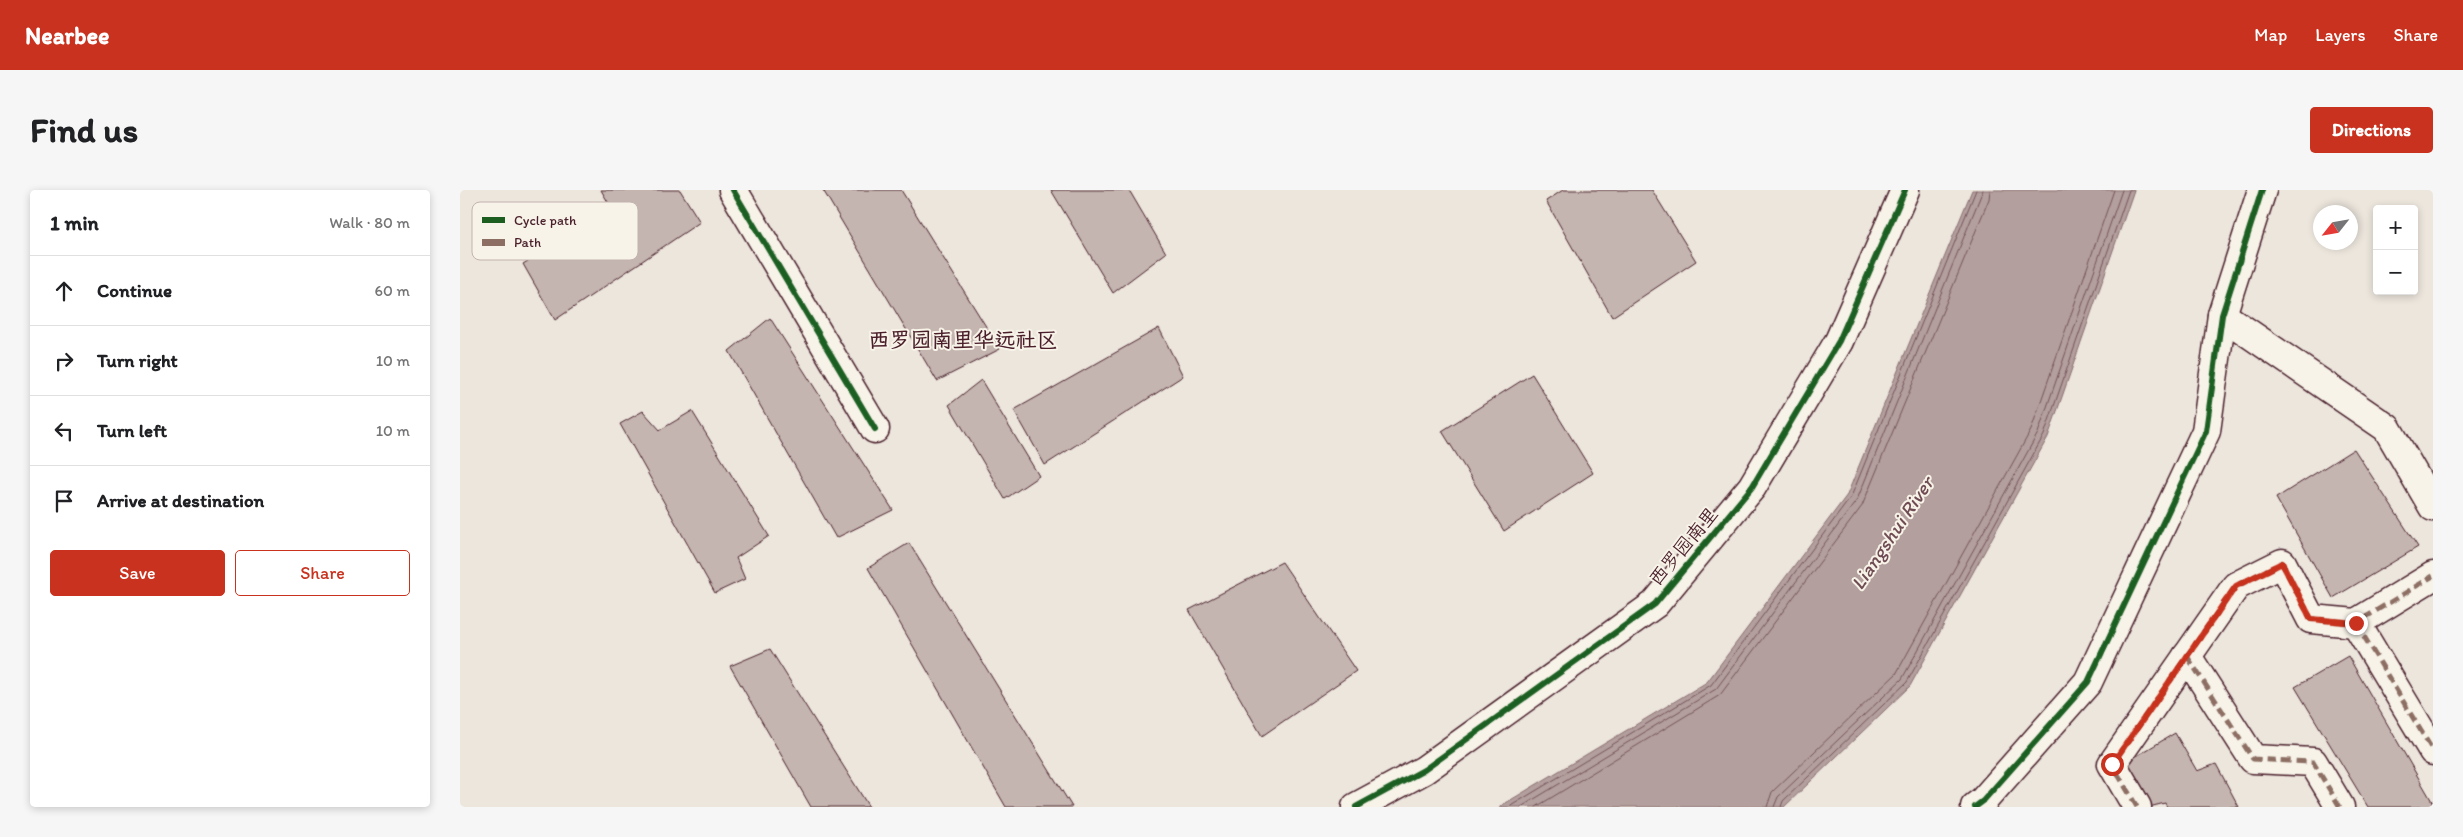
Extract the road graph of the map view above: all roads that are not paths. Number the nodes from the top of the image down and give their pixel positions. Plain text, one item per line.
1 (733, 190) edge
2 (1904, 190) edge
3 (2262, 190) edge
4 (2222, 316) junction
5 (875, 429) dead end
6 (2433, 507) edge
7 (2433, 576) edge
8 (2356, 623) junction
9 (2187, 656) junction
10 (2433, 751) edge
11 (1356, 807) edge
12 (1975, 807) edge
13 (2137, 807) edge
14 (2340, 807) edge

1 - 5 street
2 - 11 street, 西罗园南里
3 - 4 street
4 - 6 street
4 - 12 street
7 - 8 street
8 - 9 street
8 - 10 street
9 - 13 street
9 - 14 street

